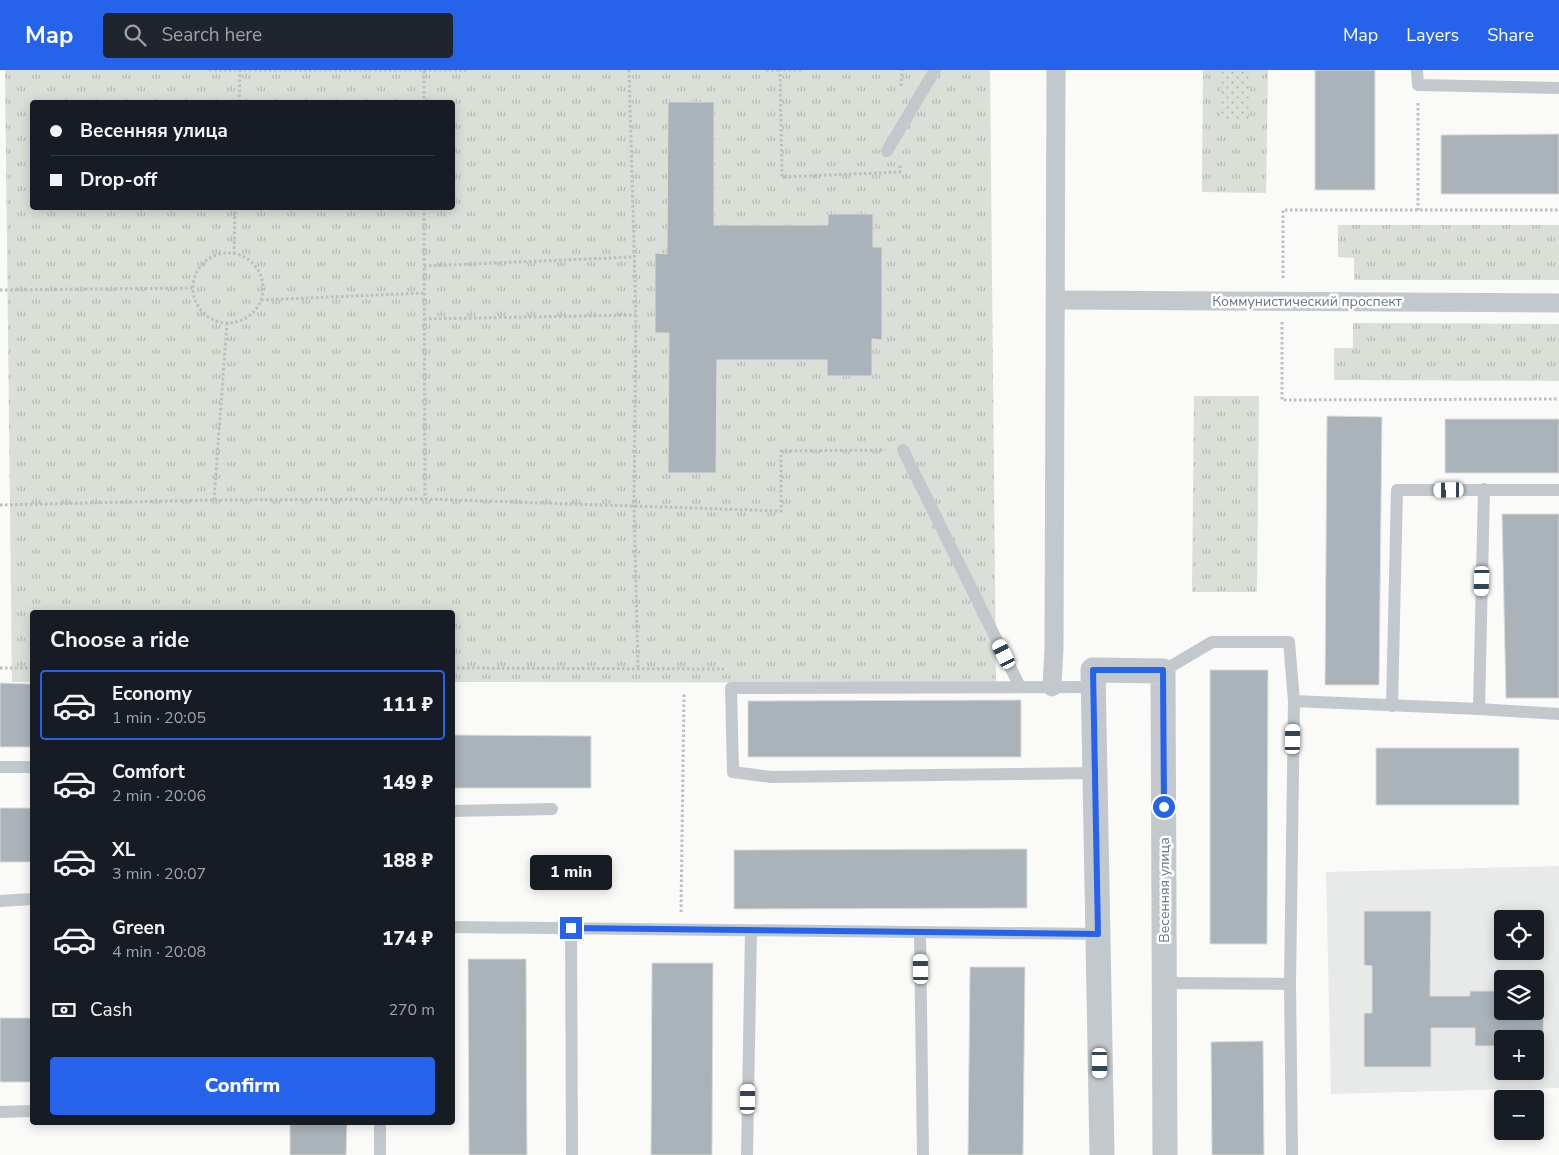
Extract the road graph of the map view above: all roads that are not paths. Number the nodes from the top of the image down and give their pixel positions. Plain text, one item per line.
1 (935, 70) edge
2 (1056, 70) edge
3 (1418, 70) edge
4 (1559, 88) edge
5 (887, 151) dead end
6 (1056, 300) junction
7 (1559, 303) edge
8 (903, 450) road end
9 (1484, 489) junction
10 (1559, 490) edge
11 (1163, 670) junction
12 (1052, 687) junction
13 (1093, 687) junction
14 (1020, 688) junction
15 (1294, 702) junction
16 (1392, 706) junction
17 (1479, 710) junction
18 (1559, 714) edge
19 (0, 767) edge
20 (30, 767) edge
21 (1095, 773) junction
22 (552, 809) dead end
23 (455, 811) edge
24 (30, 899) edge
25 (0, 901) edge
26 (455, 928) edge
27 (571, 928) junction
28 (752, 930) junction
29 (920, 932) junction
30 (1098, 934) junction
31 (1164, 982) junction
32 (1290, 984) junction
33 (0, 1112) edge
34 (30, 1112) edge
35 (380, 1125) edge
36 (380, 1155) edge
37 (572, 1155) edge
38 (747, 1155) edge
39 (923, 1155) edge
40 (1102, 1155) edge
41 (1165, 1155) edge
42 (1292, 1155) edge

1 - 5 lane
2 - 6 street
3 - 4 lane
6 - 7 street, Коммунистический проспект
6 - 12 street
8 - 14 lane
9 - 10 lane
9 - 16 lane
9 - 17 lane
11 - 13 street
11 - 15 lane
11 - 31 street, Весенняя улица
12 - 13 lane
12 - 14 lane
13 - 21 street
14 - 21 lane
15 - 16 lane
15 - 32 lane
16 - 17 lane
17 - 18 lane
19 - 20 lane
21 - 30 street
22 - 23 lane
24 - 25 lane
26 - 27 lane
27 - 28 lane
27 - 37 lane
28 - 29 lane
28 - 38 lane
29 - 30 lane
29 - 39 lane
30 - 40 street
31 - 32 lane
31 - 41 street, Весенняя улица
32 - 42 lane
33 - 34 lane
35 - 36 lane

